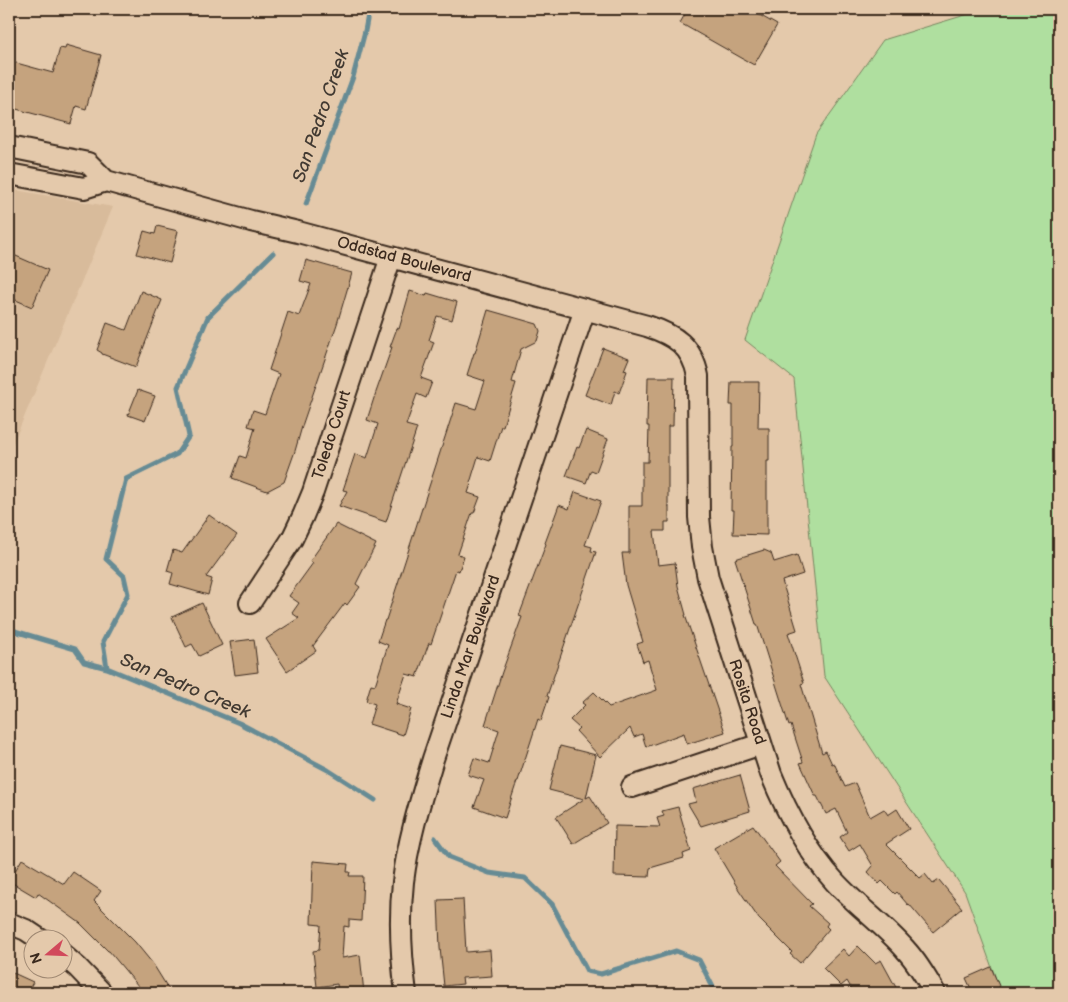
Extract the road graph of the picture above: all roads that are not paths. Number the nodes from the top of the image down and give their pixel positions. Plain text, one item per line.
1 (9, 147) edge
2 (9, 174) edge
3 (106, 181) junction
4 (391, 257) junction
5 (585, 309) junction
6 (692, 357) joint
7 (250, 603) dead end
8 (761, 744) junction
9 (632, 787) dead end
10 (9, 923) edge
11 (26, 930) edge
12 (72, 963) edge
13 (102, 993) edge
14 (406, 993) edge
15 (935, 993) edge

1 - 3 street, Oddstad Boulevard
2 - 3 street
3 - 4 street, Oddstad Boulevard
4 - 5 street, Oddstad Boulevard
4 - 7 street, Toledo Court
5 - 6 street, Oddstad Boulevard
5 - 14 street, Linda Mar Boulevard
6 - 8 street, Rosita Road
8 - 9 street
8 - 15 street, Rosita Road
10 - 11 street
12 - 13 street

